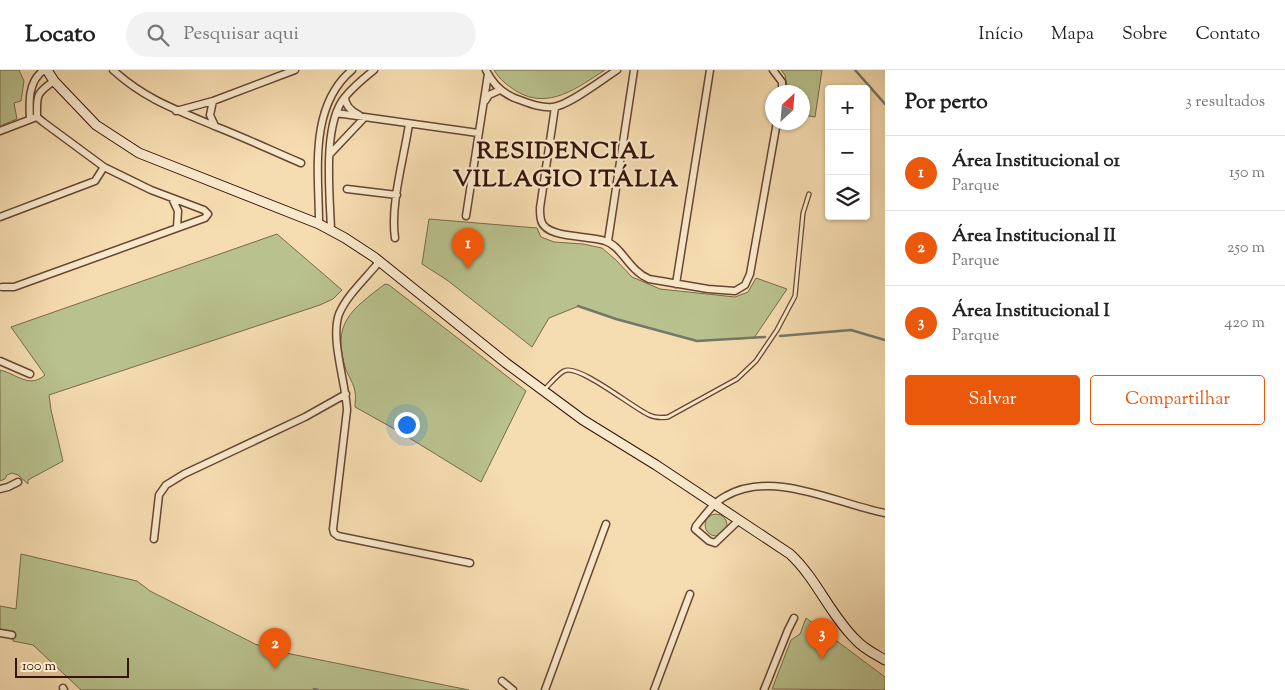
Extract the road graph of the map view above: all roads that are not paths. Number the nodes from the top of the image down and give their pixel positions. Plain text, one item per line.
1 (45, 70) edge
2 (113, 70) edge
3 (295, 70) edge
4 (352, 70) edge
5 (374, 70) edge
6 (617, 70) edge
7 (634, 70) edge
8 (710, 70) edge
9 (774, 71) edge
10 (487, 72) edge
11 (54, 81) junction
12 (782, 85) edge
13 (500, 90) junction
14 (345, 96) junction
15 (213, 101) junction
16 (484, 102) junction
17 (555, 107) junction
18 (175, 111) junction
19 (336, 113) junction
20 (34, 118) junction
21 (364, 118) junction
22 (409, 124) junction
23 (216, 126) junction
24 (776, 130) edge
25 (0, 131) edge
26 (478, 133) junction
27 (330, 154) junction
28 (301, 163) dead end
29 (104, 167) junction
30 (347, 188) dead end
31 (809, 194) dead end
32 (397, 195) junction
33 (172, 198) junction
34 (0, 216) edge
35 (466, 216) dead end
36 (319, 224) junction
37 (177, 227) junction
38 (331, 230) junction
39 (395, 238) dead end
40 (608, 241) junction
41 (379, 262) junction
42 (676, 284) junction
43 (2, 287) dead end
44 (0, 361) edge
45 (30, 374) dead end
46 (544, 390) junction
47 (346, 394) junction
48 (18, 482) dead end
49 (0, 489) edge
50 (715, 504) junction
51 (885, 513) edge
52 (738, 521) junction
53 (606, 524) dead end
54 (154, 539) dead end
55 (470, 563) dead end
56 (690, 594) dead end
57 (794, 618) dead end
58 (0, 633) edge
59 (12, 635) dead end
60 (885, 660) edge
61 (502, 682) dead end
62 (513, 690) edge
63 (545, 690) edge
64 (654, 690) edge
65 (764, 690) edge

1 - 11 street
1 - 20 street
2 - 18 street
3 - 15 street
4 - 36 street
5 - 14 street
6 - 17 street
7 - 40 street
8 - 42 street
9 - 12 street
10 - 13 street
10 - 16 street
11 - 20 street
11 - 36 street
13 - 16 street
13 - 17 street
14 - 19 street
14 - 21 street
15 - 18 street
15 - 23 street
16 - 26 street
17 - 40 street
18 - 23 street
19 - 21 street
19 - 27 street
20 - 25 street
20 - 29 street
21 - 22 street
21 - 27 street
22 - 26 street
22 - 32 street
23 - 28 street
24 - 42 street
26 - 35 street
27 - 38 street
29 - 33 street
29 - 34 street
30 - 32 street
31 - 46 lane
32 - 39 street
33 - 37 street
33 - 37 street
36 - 38 street
37 - 43 street
38 - 41 street
40 - 42 street
41 - 46 street
41 - 47 street
44 - 45 street
46 - 50 street
47 - 54 street
47 - 55 street
48 - 49 street
50 - 51 street
50 - 52 street
50 - 52 street
52 - 60 street
53 - 63 street
56 - 64 street
57 - 65 street
58 - 59 street
61 - 62 street

